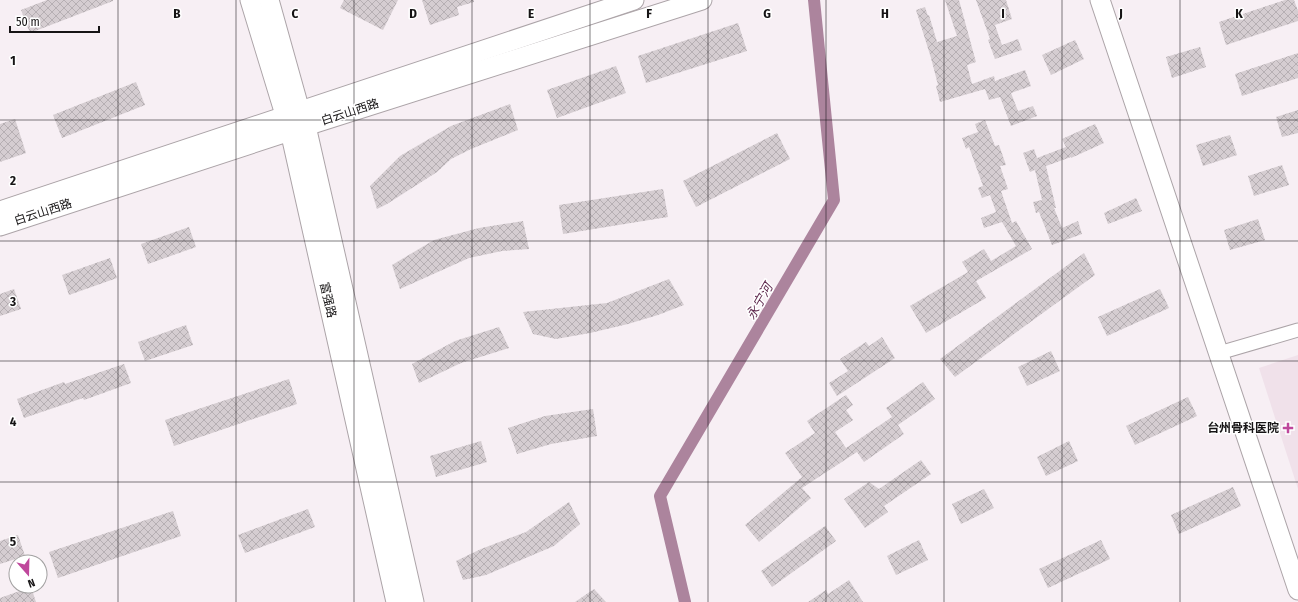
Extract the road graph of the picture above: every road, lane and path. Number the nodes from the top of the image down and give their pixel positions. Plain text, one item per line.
1 (250, 0) edge
2 (269, 0) edge
3 (634, 0) edge
4 (702, 0) edge
5 (1100, 0) edge
6 (1114, 0) edge
7 (295, 121) junction
8 (0, 212) edge
9 (0, 226) edge
10 (1298, 330) edge
11 (1224, 352) junction
12 (1298, 560) edge
13 (1298, 590) edge
14 (396, 602) edge
15 (414, 602) edge

1 - 7 main road, 富强路
2 - 7 main road, 富强路
3 - 7 main road, 白云山西路
4 - 7 main road, 白云山西路
5 - 11 main road
6 - 11 main road
7 - 8 main road, 白云山西路
7 - 9 main road, 白云山西路
7 - 14 main road, 富强路
7 - 15 main road, 富强路
10 - 11 street
11 - 12 main road
11 - 13 main road

